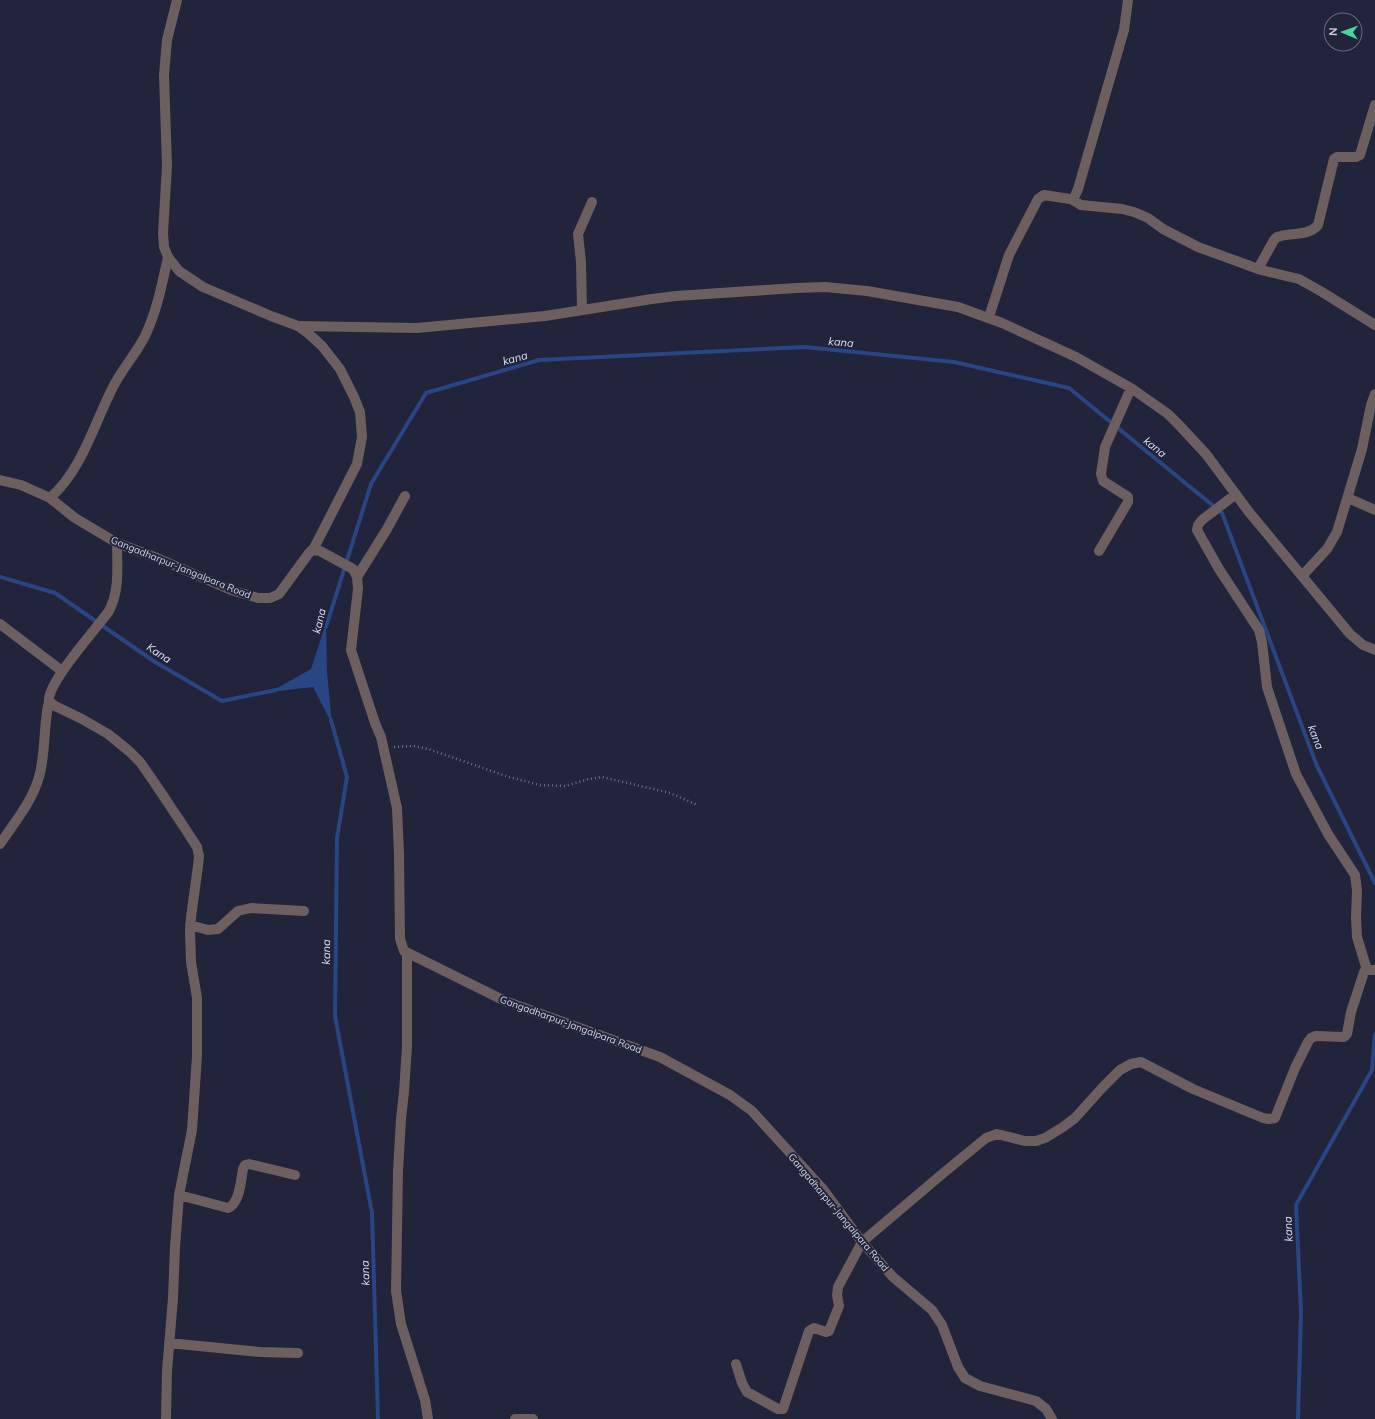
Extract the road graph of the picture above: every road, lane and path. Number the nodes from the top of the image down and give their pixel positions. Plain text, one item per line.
1 (177, 0) edge
2 (1128, 0) edge
3 (1375, 105) edge
4 (1071, 199) junction
5 (592, 202) dead end
6 (168, 257) junction
7 (1258, 269) junction
8 (582, 310) junction
9 (989, 318) junction
10 (1375, 325) edge
11 (298, 326) junction
12 (1129, 393) junction
13 (1375, 394) edge
14 (0, 480) edge
15 (405, 496) dead end
16 (1232, 497) junction
17 (50, 498) junction
18 (1348, 498) junction
19 (1375, 510) edge
20 (118, 542) junction
21 (313, 550) junction
22 (1099, 551) dead end
23 (1302, 576) junction
24 (357, 577) junction
25 (0, 624) edge
26 (1375, 650) edge
27 (62, 671) junction
28 (49, 701) junction
29 (384, 747) junction
30 (697, 805) dead end
31 (0, 844) edge
32 (304, 911) dead end
33 (190, 925) junction
34 (407, 953) junction
35 (1371, 970) edge
36 (295, 1175) dead end
37 (179, 1195) junction
38 (862, 1242) junction
39 (169, 1343) junction
40 (298, 1353) dead end
41 (736, 1364) dead end
42 (166, 1419) edge
43 (428, 1419) edge
44 (515, 1419) edge
45 (533, 1419) edge
46 (1052, 1419) edge

1 - 6 street
2 - 4 street
3 - 7 street
4 - 7 street
4 - 9 street
5 - 8 street
6 - 11 street
6 - 17 street
7 - 10 street
8 - 9 street
8 - 11 street
9 - 12 street
11 - 21 street, Gangadharpur-Jangalpara Road
12 - 16 street
12 - 22 street
13 - 18 street
14 - 17 street, Gangadharpur-Jangalpara Road
15 - 24 street
16 - 23 street
16 - 35 street
17 - 20 street, Gangadharpur-Jangalpara Road
18 - 19 street
18 - 23 street
20 - 21 street, Gangadharpur-Jangalpara Road
20 - 27 street
21 - 24 street
23 - 26 street
24 - 29 street
25 - 27 street
27 - 28 street
28 - 31 street
28 - 33 street
29 - 30 path
29 - 34 street
32 - 33 street
33 - 37 street
34 - 38 street, Gangadharpur-Jangalpara Road
34 - 43 street
35 - 38 street
36 - 37 street
37 - 39 street
38 - 41 street
38 - 46 street, Gangadharpur-Jangalpara Road
39 - 40 street
39 - 42 street
44 - 45 street

